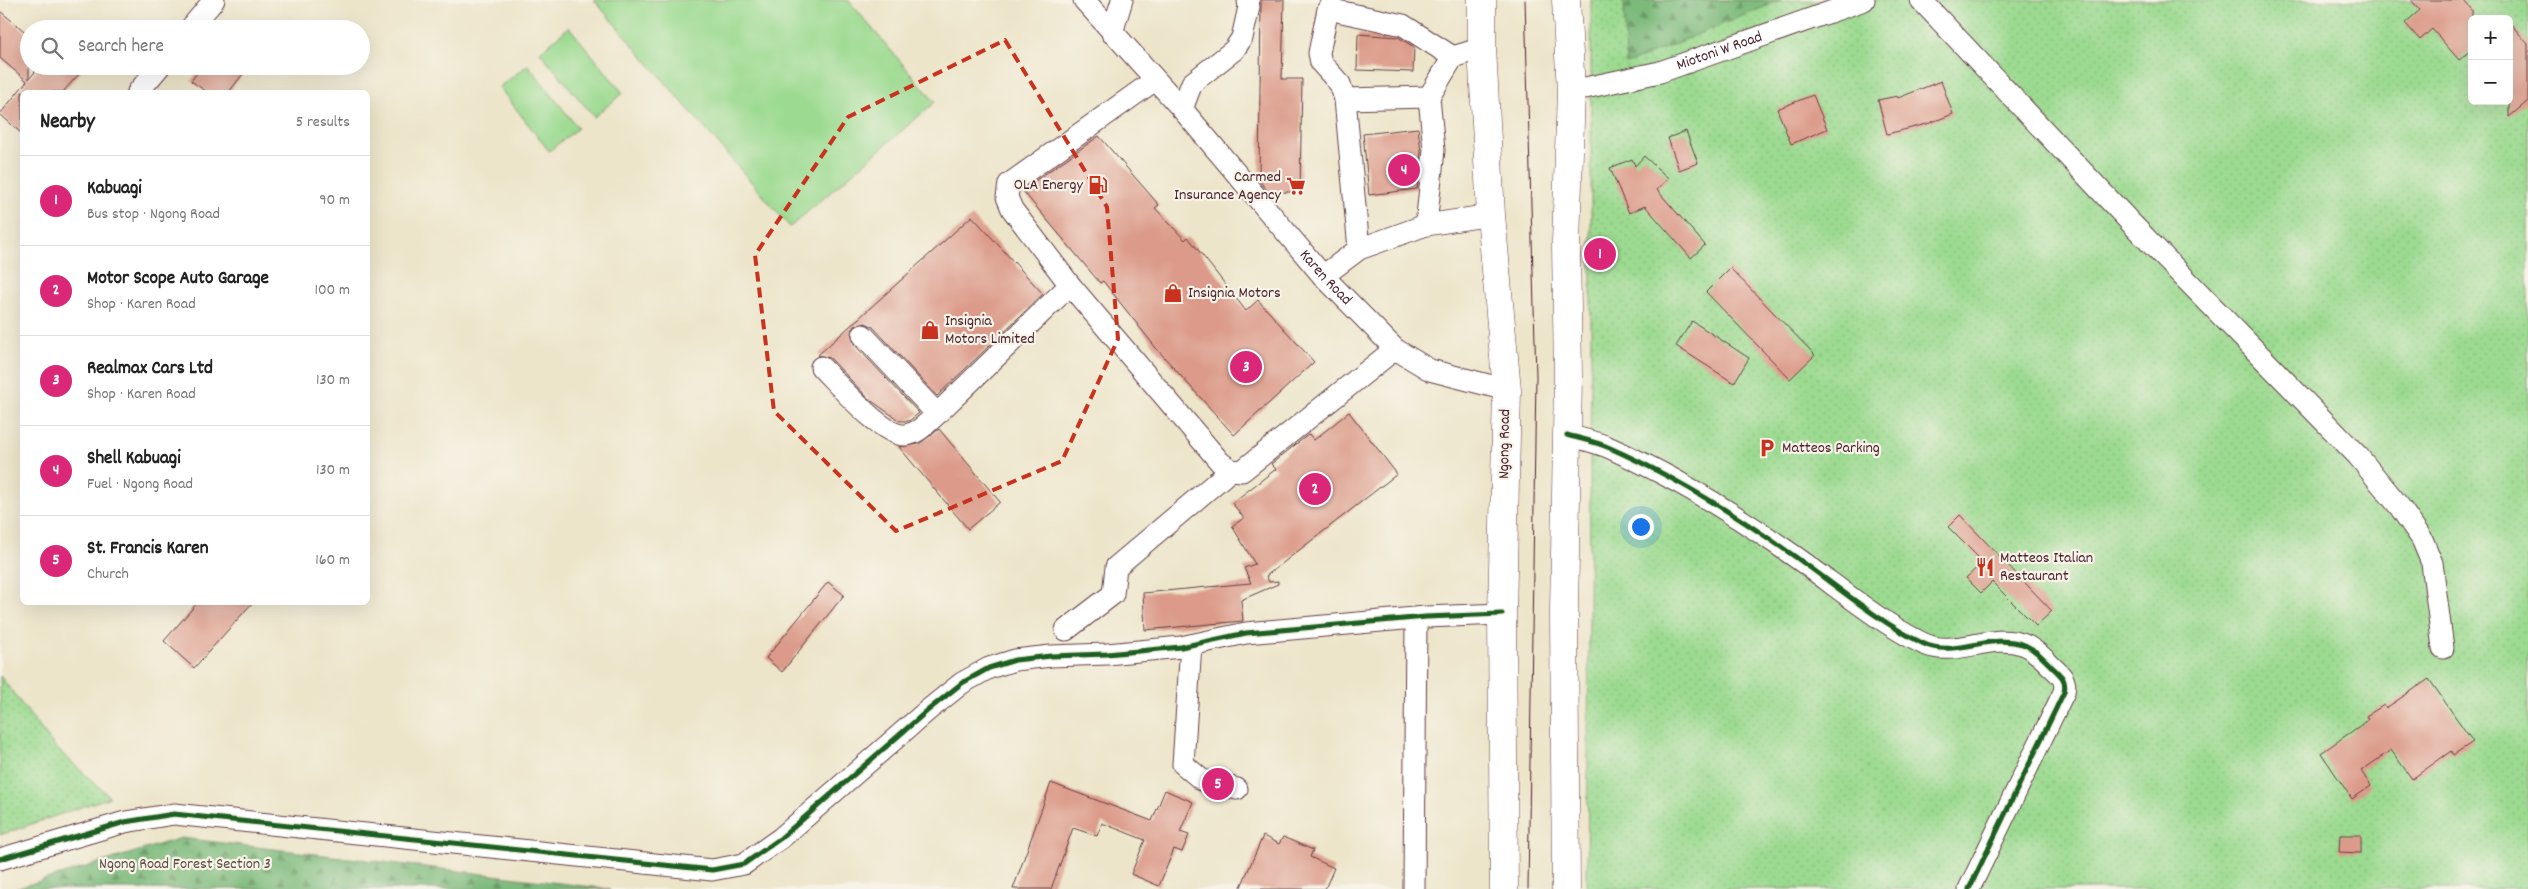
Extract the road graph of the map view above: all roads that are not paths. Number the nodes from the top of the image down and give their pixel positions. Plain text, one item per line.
1 (214, 0) edge
2 (1084, 0) edge
3 (1122, 0) edge
4 (1248, 0) edge
5 (1482, 0) edge
6 (1566, 0) edge
7 (1864, 0) edge
8 (1921, 0) edge
9 (197, 20) edge
10 (1112, 32) junction
11 (1482, 48) junction
12 (1452, 58) junction
13 (152, 75) edge
14 (1155, 80) junction
15 (140, 90) edge
16 (1571, 91) junction
17 (1429, 97) junction
18 (1345, 99) junction
19 (1182, 109) junction
20 (1491, 215) junction
21 (1426, 225) junction
22 (1359, 249) junction
23 (1323, 276) junction
24 (1070, 285) junction
25 (863, 335) dead end
26 (1395, 349) junction
27 (821, 367) dead end
28 (1506, 390) junction
29 (937, 414) junction
30 (1567, 435) junction
31 (1231, 470) junction
32 (1502, 614) junction
33 (1416, 618) junction
34 (1066, 630) dead end
35 (1191, 645) junction
36 (2443, 648) dead end
37 (1237, 789) dead end
38 (0, 859) edge
39 (1414, 889) edge
40 (1504, 889) edge
41 (1566, 889) edge
42 (1969, 889) edge

1 - 9 street
2 - 10 street, Karen Road
3 - 10 street
4 - 19 street
5 - 11 main road, Ngong Road
6 - 16 main road
7 - 16 street, Miotoni W Road
8 - 36 street
10 - 14 street, Karen Road
11 - 12 street
11 - 20 main road, Ngong Road
12 - 17 street
12 - 18 street
13 - 15 street
14 - 19 street, Karen Road
14 - 24 street
16 - 30 main road
17 - 18 street
17 - 21 street
18 - 22 street
19 - 23 street, Karen Road
20 - 21 street
20 - 28 main road, Ngong Road
21 - 22 street
22 - 23 street
23 - 26 street, Karen Road
24 - 29 street
24 - 31 street
25 - 29 street
26 - 28 street, Karen Road
26 - 31 street
27 - 29 street
28 - 32 main road, Ngong Road
30 - 41 main road
30 - 42 street
31 - 34 street
32 - 33 street
32 - 40 main road, Ngong Road
33 - 35 street
33 - 39 street
35 - 37 street
35 - 38 street

